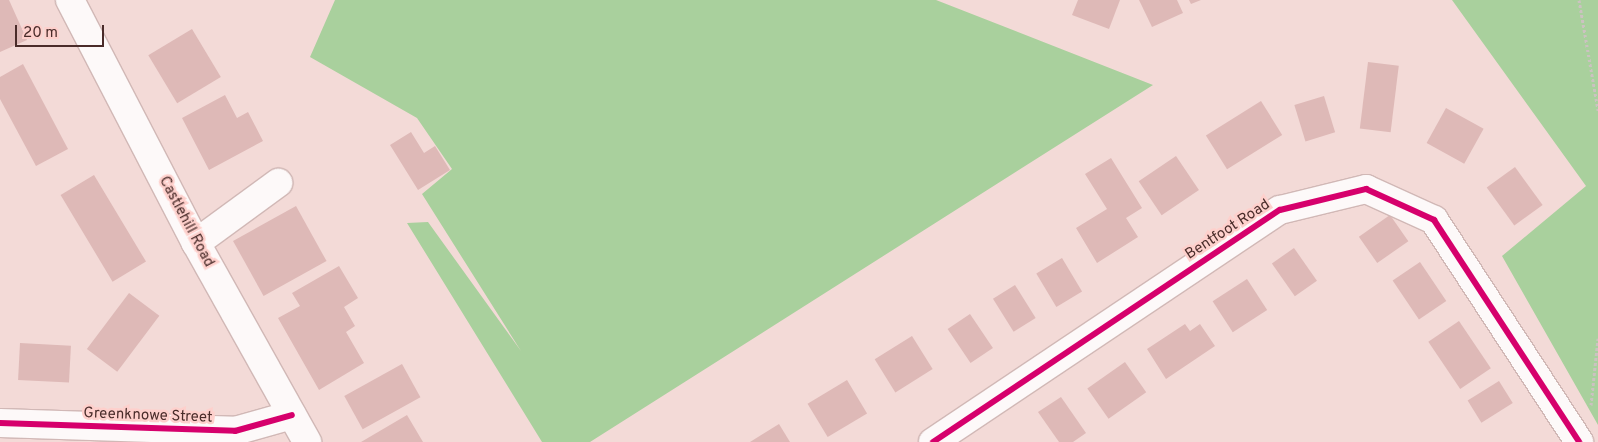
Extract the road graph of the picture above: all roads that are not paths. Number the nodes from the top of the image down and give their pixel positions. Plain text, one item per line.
1 (70, 0) edge
2 (278, 183) dead end
3 (196, 243) junction
4 (292, 415) junction
5 (0, 422) edge
6 (941, 440) edge
7 (307, 442) edge
8 (1579, 442) edge

1 - 3 street, Castlehill Road
2 - 3 street
3 - 4 street, Castlehill Road
4 - 5 street, Greenknowe Street
4 - 7 street, Castlehill Road
6 - 8 street, Bentfoot Road

